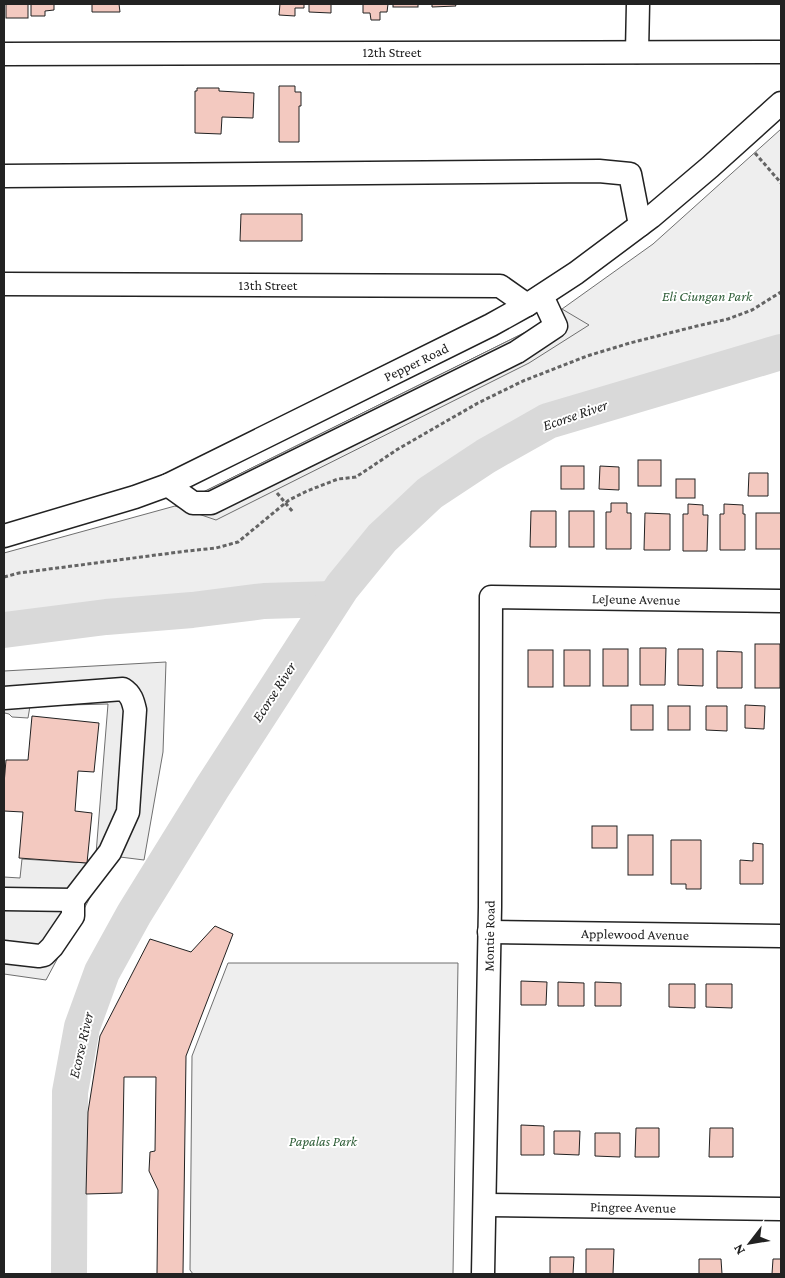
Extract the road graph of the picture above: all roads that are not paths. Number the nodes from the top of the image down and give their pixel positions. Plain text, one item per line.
1 (638, 4) edge
2 (637, 52) junction
3 (781, 52) edge
4 (4, 54) edge
5 (781, 103) edge
6 (4, 176) edge
7 (640, 225) junction
8 (4, 284) edge
9 (534, 300) junction
10 (168, 485) junction
11 (4, 536) edge
12 (491, 597) joint
13 (781, 602) edge
14 (4, 698) edge
15 (4, 899) edge
16 (72, 900) junction
17 (490, 932) junction
18 (781, 936) edge
19 (4, 952) edge
20 (485, 1205) junction
21 (781, 1209) edge
22 (483, 1274) edge

1 - 2 street
2 - 3 street, 12th Street
2 - 4 street, 12th Street
5 - 7 street, Pepper Road
6 - 7 street
7 - 9 street, Pepper Road
8 - 9 street, 13th Street
9 - 10 street, Pepper Road
9 - 10 street
10 - 11 street, Pepper Road
12 - 13 street, LeJeune Avenue
12 - 17 street, Montie Road
14 - 16 street
15 - 16 street
16 - 19 street
17 - 18 street, Applewood Avenue
17 - 20 street, Montie Road
20 - 21 street, Pingree Avenue
20 - 22 street, Montie Road

